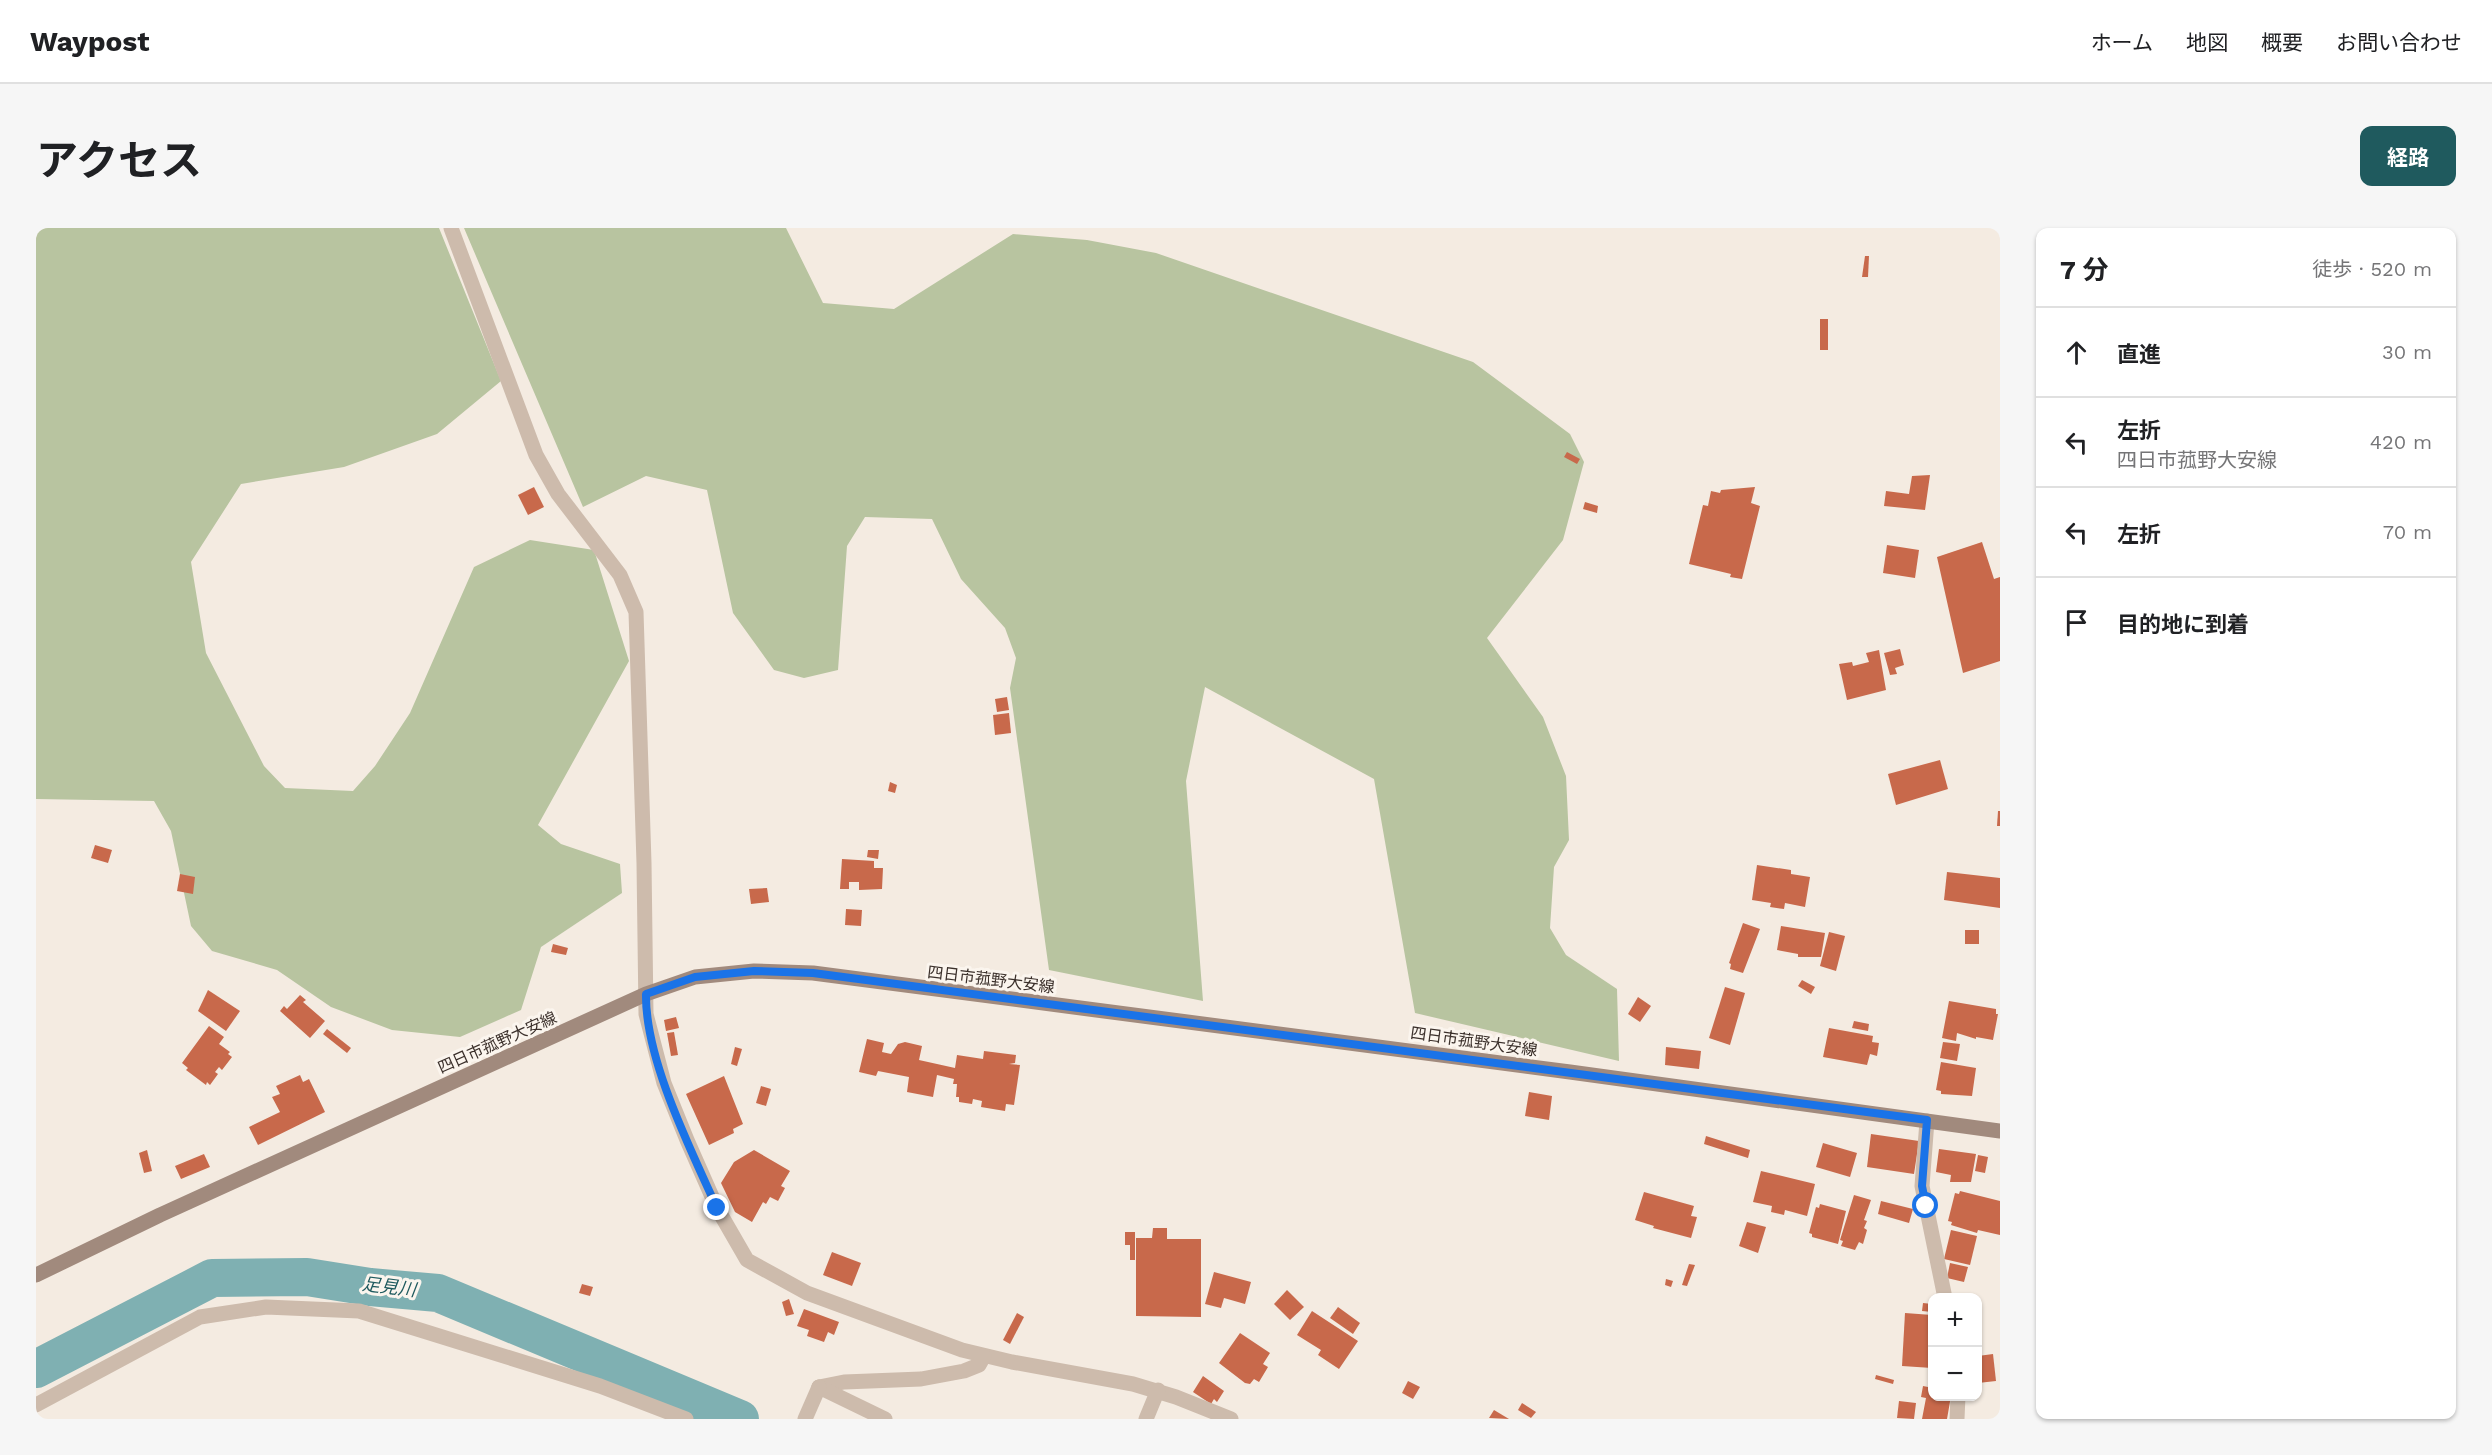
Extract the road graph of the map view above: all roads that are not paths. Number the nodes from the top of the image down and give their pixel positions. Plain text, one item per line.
1 (450, 228) edge
2 (646, 994) junction
3 (1927, 1120) junction
4 (2000, 1131) edge
5 (36, 1275) edge
6 (1944, 1293) edge
7 (984, 1356) junction
8 (819, 1387) junction
9 (1158, 1390) junction
10 (1958, 1401) edge
11 (36, 1405) edge
12 (686, 1419) edge
13 (805, 1419) edge
14 (885, 1419) edge
15 (1146, 1419) edge
16 (1231, 1419) edge
17 (1957, 1419) edge

1 - 2 street
2 - 3 main road, 四日市菰野大安線
2 - 5 main road, 四日市菰野大安線
2 - 7 street
3 - 4 main road, 四日市菰野大安線
3 - 6 street
7 - 8 street
7 - 9 street
8 - 13 street
8 - 14 street
9 - 15 street
9 - 16 street
10 - 17 street
11 - 12 street

